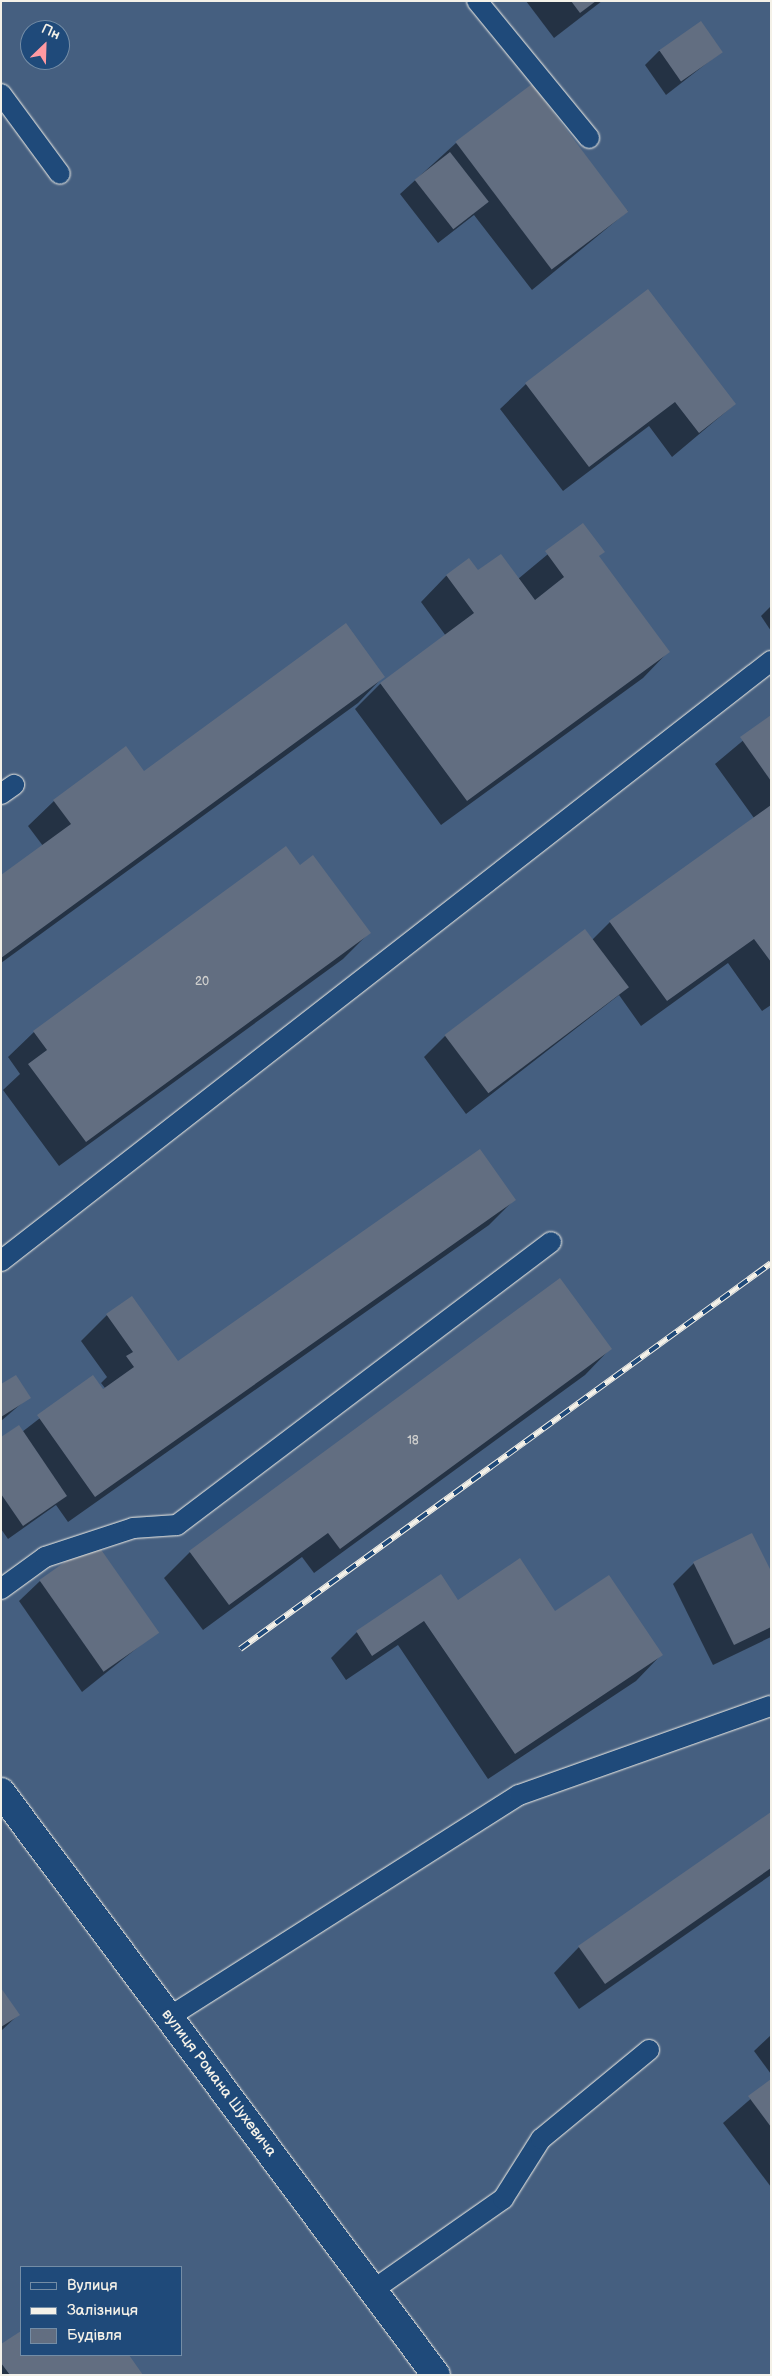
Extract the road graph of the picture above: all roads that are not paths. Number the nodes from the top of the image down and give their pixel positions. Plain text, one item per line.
1 (477, 1) edge
2 (1, 94) edge
3 (589, 138) dead end
4 (60, 174) dead end
5 (771, 661) edge
6 (551, 1242) dead end
7 (1, 1261) edge
8 (1, 1590) edge
9 (771, 1706) edge
10 (1, 1792) edge
11 (169, 2017) junction
12 (649, 2050) dead end
13 (373, 2290) junction
14 (436, 2375) edge

1 - 3 lane
2 - 4 lane
5 - 7 lane
6 - 8 lane
9 - 11 lane
10 - 11 street, вулиця Романа Шухевича
11 - 13 street, вулиця Романа Шухевича
12 - 13 lane
13 - 14 street, вулиця Романа Шухевича

